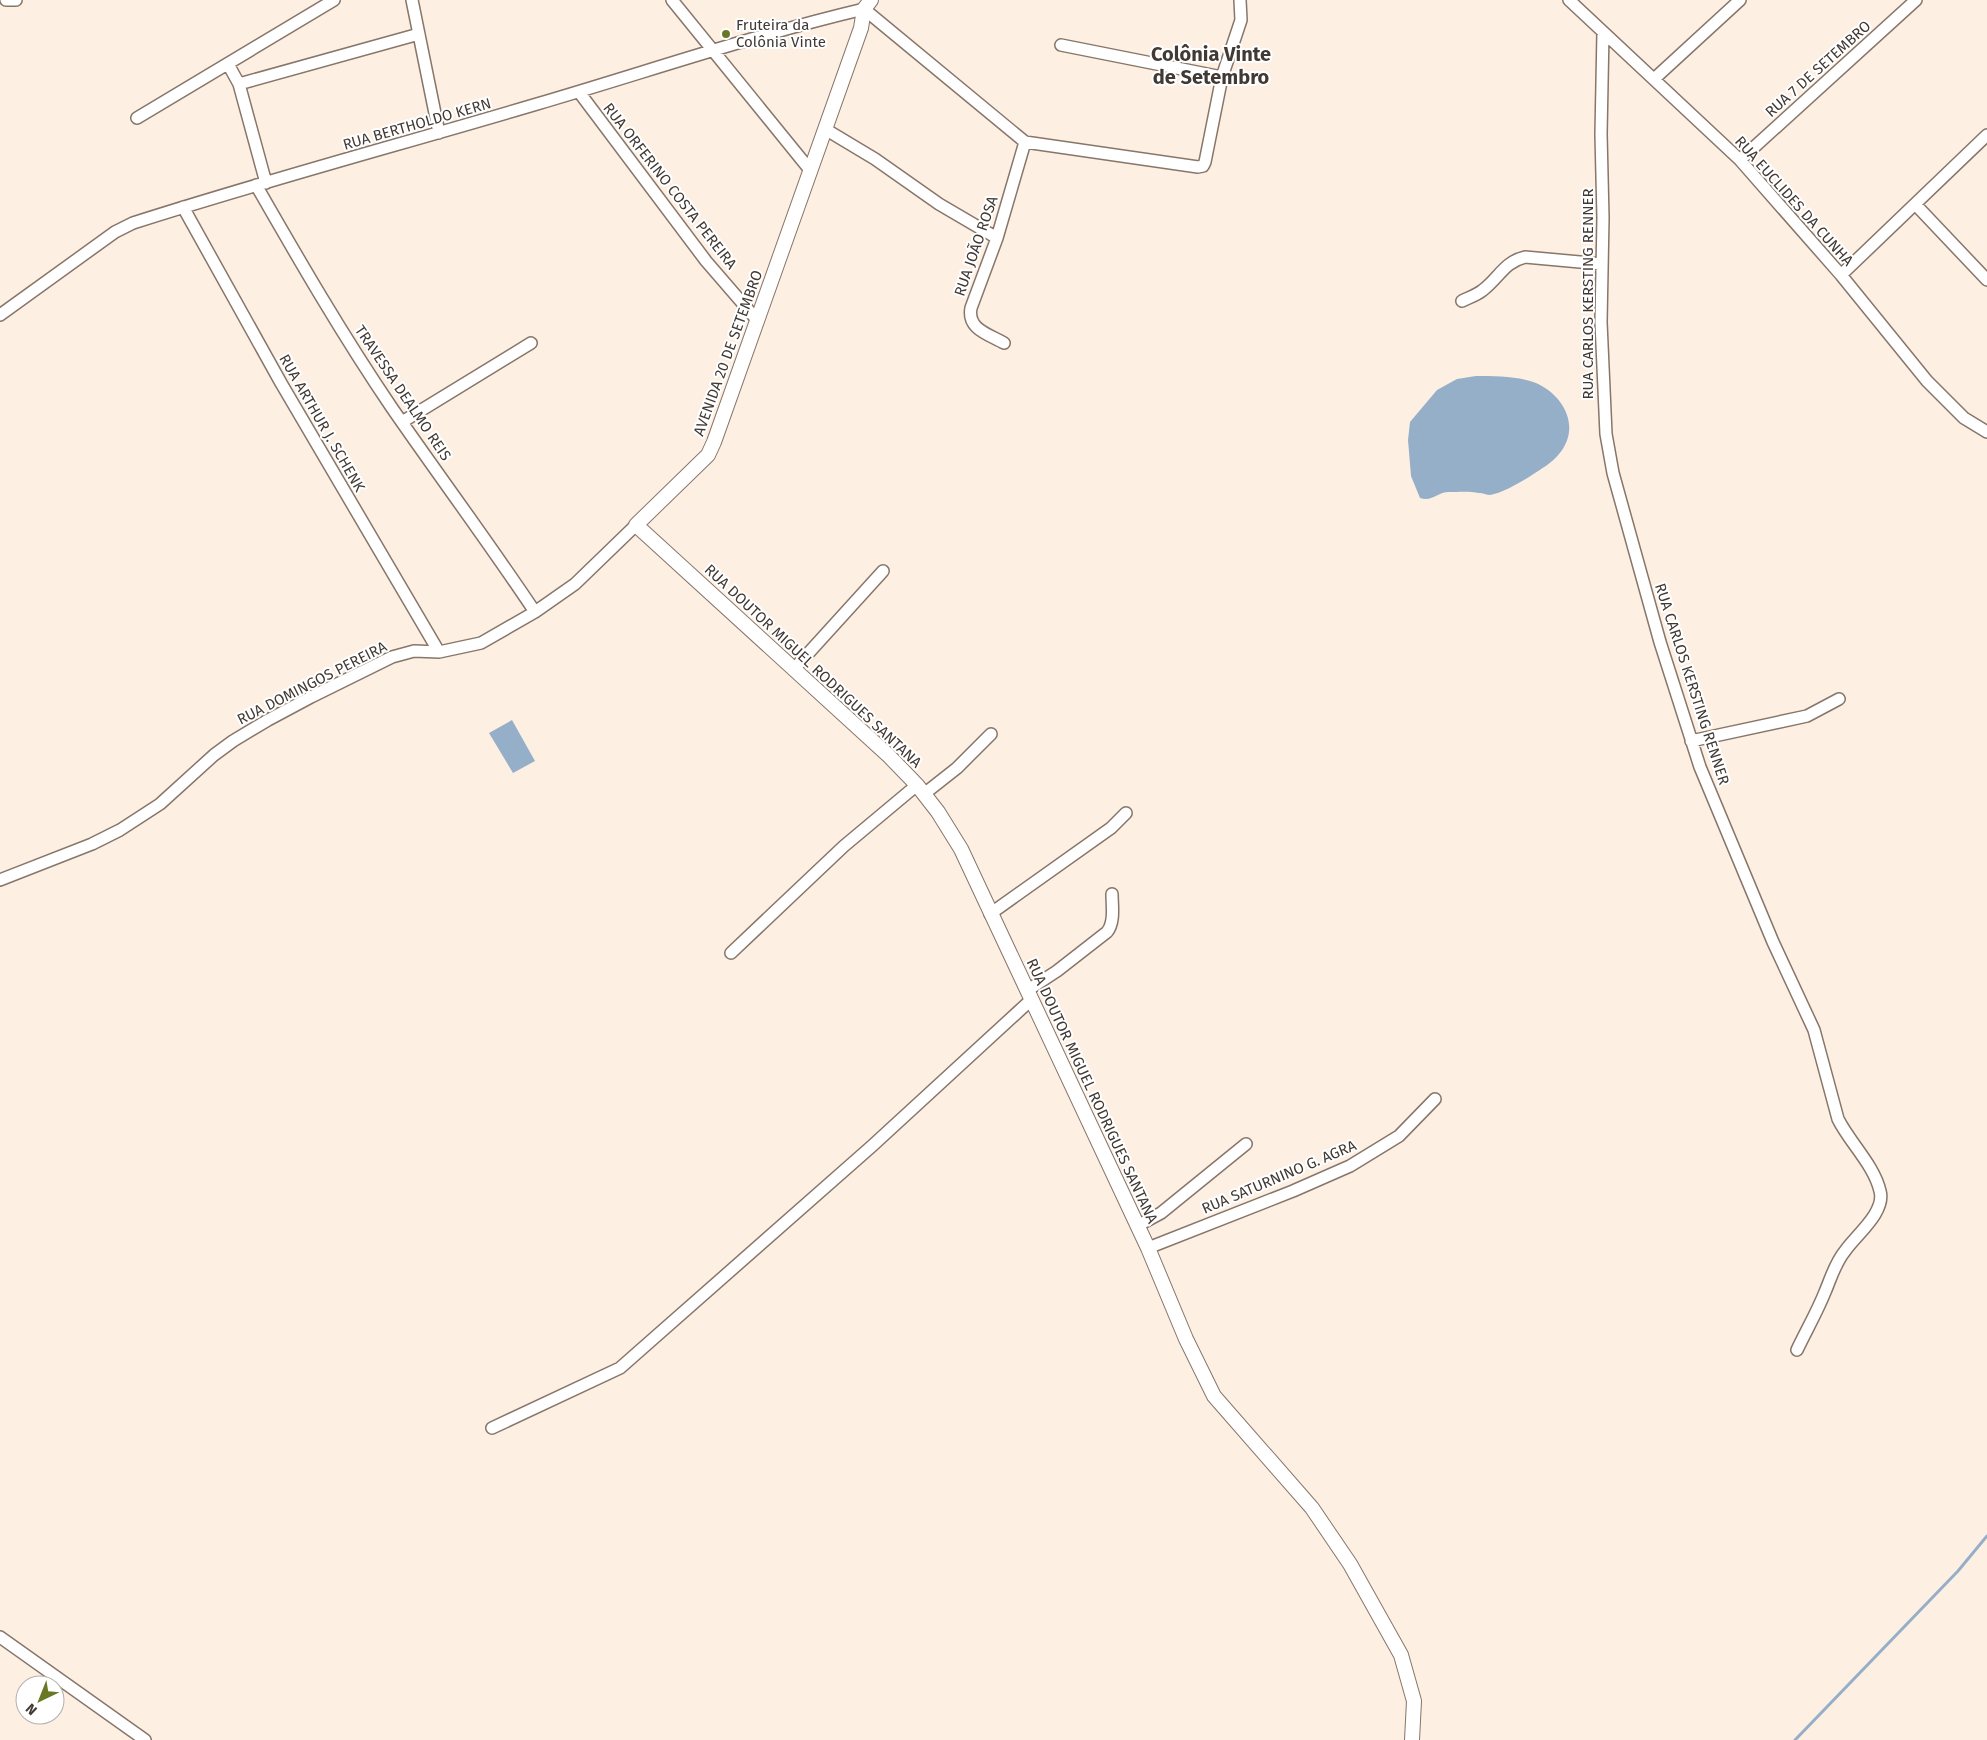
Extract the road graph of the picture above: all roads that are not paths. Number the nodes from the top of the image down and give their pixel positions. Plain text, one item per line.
1 (6, 0) edge
2 (16, 0) edge
3 (334, 0) edge
4 (412, 0) edge
5 (672, 0) edge
6 (1240, 0) edge
7 (1569, 0) edge
8 (1740, 0) edge
9 (1916, 0) edge
10 (868, 4) edge
11 (1603, 32) junction
12 (419, 34) junction
13 (1061, 44) dead end
14 (713, 50) junction
15 (228, 64) junction
16 (1222, 77) junction
17 (1654, 79) junction
18 (239, 84) junction
19 (579, 92) junction
20 (137, 118) dead end
21 (825, 128) junction
22 (439, 133) junction
23 (1987, 135) edge
24 (1025, 142) junction
25 (1740, 160) junction
26 (810, 170) junction
27 (261, 184) junction
28 (1915, 204) junction
29 (183, 207) junction
30 (998, 238) junction
31 (1602, 264) junction
32 (1841, 275) junction
33 (1987, 280) edge
34 (1462, 301) dead end
35 (0, 315) edge
36 (757, 320) junction
37 (531, 343) dead end
38 (1004, 343) dead end
39 (402, 422) junction
40 (1987, 432) edge
41 (636, 525) junction
42 (883, 571) dead end
43 (535, 612) junction
44 (439, 652) junction
45 (794, 669) junction
46 (1839, 699) dead end
47 (992, 734) dead end
48 (1691, 741) junction
49 (920, 789) junction
50 (1126, 813) dead end
51 (0, 880) edge
52 (1112, 894) dead end
53 (990, 914) junction
54 (731, 953) dead end
55 (1030, 994) junction
56 (1435, 1099) dead end
57 (1246, 1144) dead end
58 (1137, 1226) junction
59 (1148, 1248) junction
60 (1797, 1350) dead end
61 (492, 1428) dead end
62 (0, 1637) edge
63 (146, 1740) edge
64 (1412, 1740) edge

1 - 2 street
3 - 15 street
4 - 12 street
5 - 14 street
6 - 16 street
7 - 11 street, RUA EUCLIDES DA CUNHA
8 - 17 street
9 - 25 street, RUA 7 DE SETEMBRO
10 - 14 street, RUA BERTHOLDO KERN
10 - 21 street, AVENIDA 20 DE SETEMBRO
10 - 24 street
11 - 17 street, RUA EUCLIDES DA CUNHA
11 - 31 street, RUA CARLOS KERSTING RENNER
12 - 18 street
12 - 22 street
13 - 16 street
14 - 19 street, RUA BERTHOLDO KERN
14 - 26 street
15 - 18 street, TRAVESSA DEALMO REIS
15 - 20 street
16 - 24 street
17 - 25 street, RUA EUCLIDES DA CUNHA
18 - 27 street, TRAVESSA DEALMO REIS
19 - 22 street, RUA BERTHOLDO KERN
19 - 36 street, RUA ORFERINO COSTA PEREIRA
21 - 26 street, AVENIDA 20 DE SETEMBRO
21 - 30 street
22 - 27 street, RUA BERTHOLDO KERN
23 - 28 street
24 - 30 street, RUA JOÃO ROSA
25 - 32 street, RUA EUCLIDES DA CUNHA
26 - 36 street, AVENIDA 20 DE SETEMBRO
27 - 29 street, RUA BERTHOLDO KERN
27 - 39 street, TRAVESSA DEALMO REIS
28 - 32 street
28 - 33 street
29 - 35 street, RUA BERTHOLDO KERN
29 - 44 street, RUA ARTHUR J. SCHENK
30 - 38 street, RUA JOÃO ROSA
31 - 34 street
31 - 48 street, RUA CARLOS KERSTING RENNER
32 - 40 street, RUA EUCLIDES DA CUNHA
36 - 41 street, AVENIDA 20 DE SETEMBRO
37 - 39 street
39 - 43 street, TRAVESSA DEALMO REIS
41 - 43 street, AVENIDA 20 DE SETEMBRO
41 - 45 street, RUA DOUTOR MIGUEL RODRIGUES SANTANA
42 - 45 street
43 - 44 street, AVENIDA 20 DE SETEMBRO
44 - 51 street, RUA DOMINGOS PEREIRA
45 - 49 street, RUA DOUTOR MIGUEL RODRIGUES SANTANA
46 - 48 street
47 - 49 street
48 - 60 street, RUA CARLOS KERSTING RENNER
49 - 53 street, RUA DOUTOR MIGUEL RODRIGUES SANTANA
49 - 54 street
50 - 53 street
52 - 55 street
53 - 55 street, RUA DOUTOR MIGUEL RODRIGUES SANTANA
55 - 58 street, RUA DOUTOR MIGUEL RODRIGUES SANTANA
55 - 61 street
56 - 59 street, RUA SATURNINO G. AGRA
57 - 58 street
58 - 59 street, RUA DOUTOR MIGUEL RODRIGUES SANTANA
59 - 64 street, RUA DOUTOR MIGUEL RODRIGUES SANTANA
62 - 63 street

